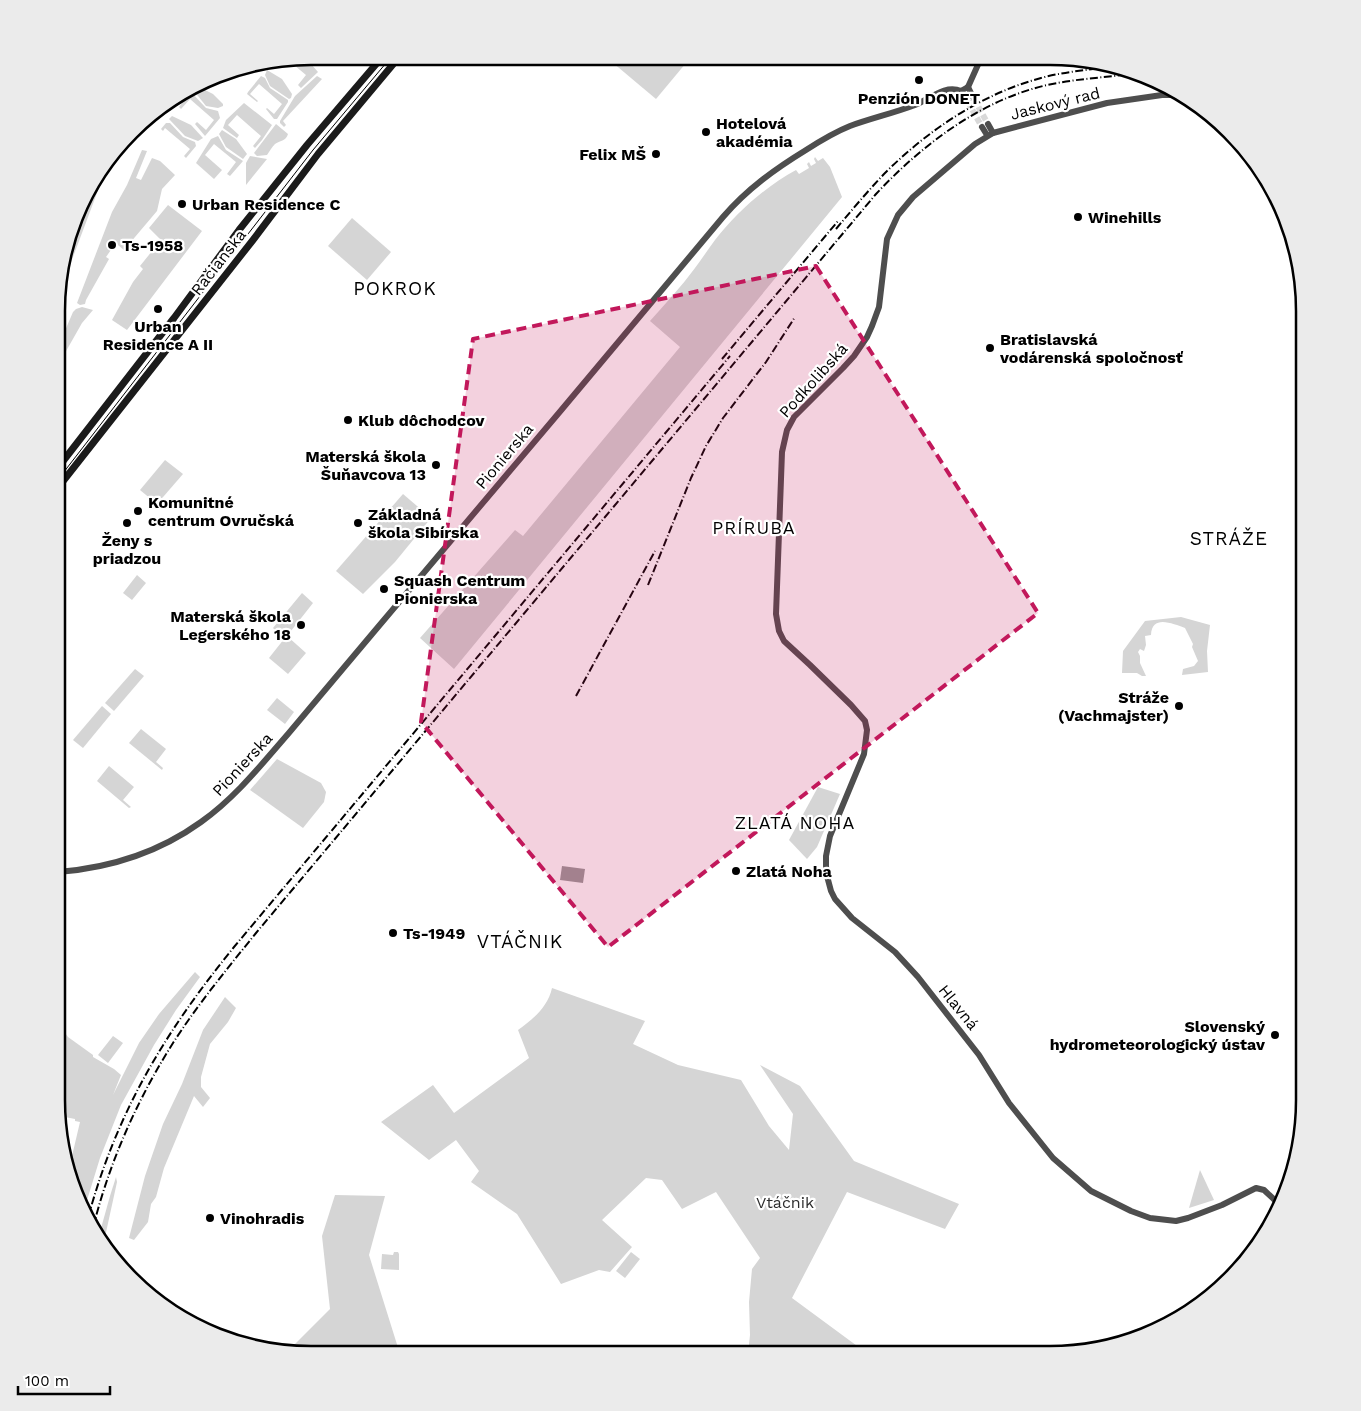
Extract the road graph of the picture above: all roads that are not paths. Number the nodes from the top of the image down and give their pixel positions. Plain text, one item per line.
1 (375, 65) edge
2 (392, 65) edge
3 (978, 65) edge
4 (968, 87) junction
5 (961, 91) junction
6 (1168, 95) edge
7 (985, 126) tunnel mouth
8 (990, 134) junction
9 (65, 459) edge
10 (65, 479) edge
11 (865, 721) joint
12 (65, 871) edge
13 (1275, 1200) edge

1 - 9 main road, Račianska
2 - 10 main road, Račianska
3 - 4 street
4 - 5 street
4 - 5 street
5 - 12 street, Pionierska
6 - 8 street, Jaskový rad
7 - 8 street
8 - 11 street, Podkolibská
11 - 13 street, Hlavná

